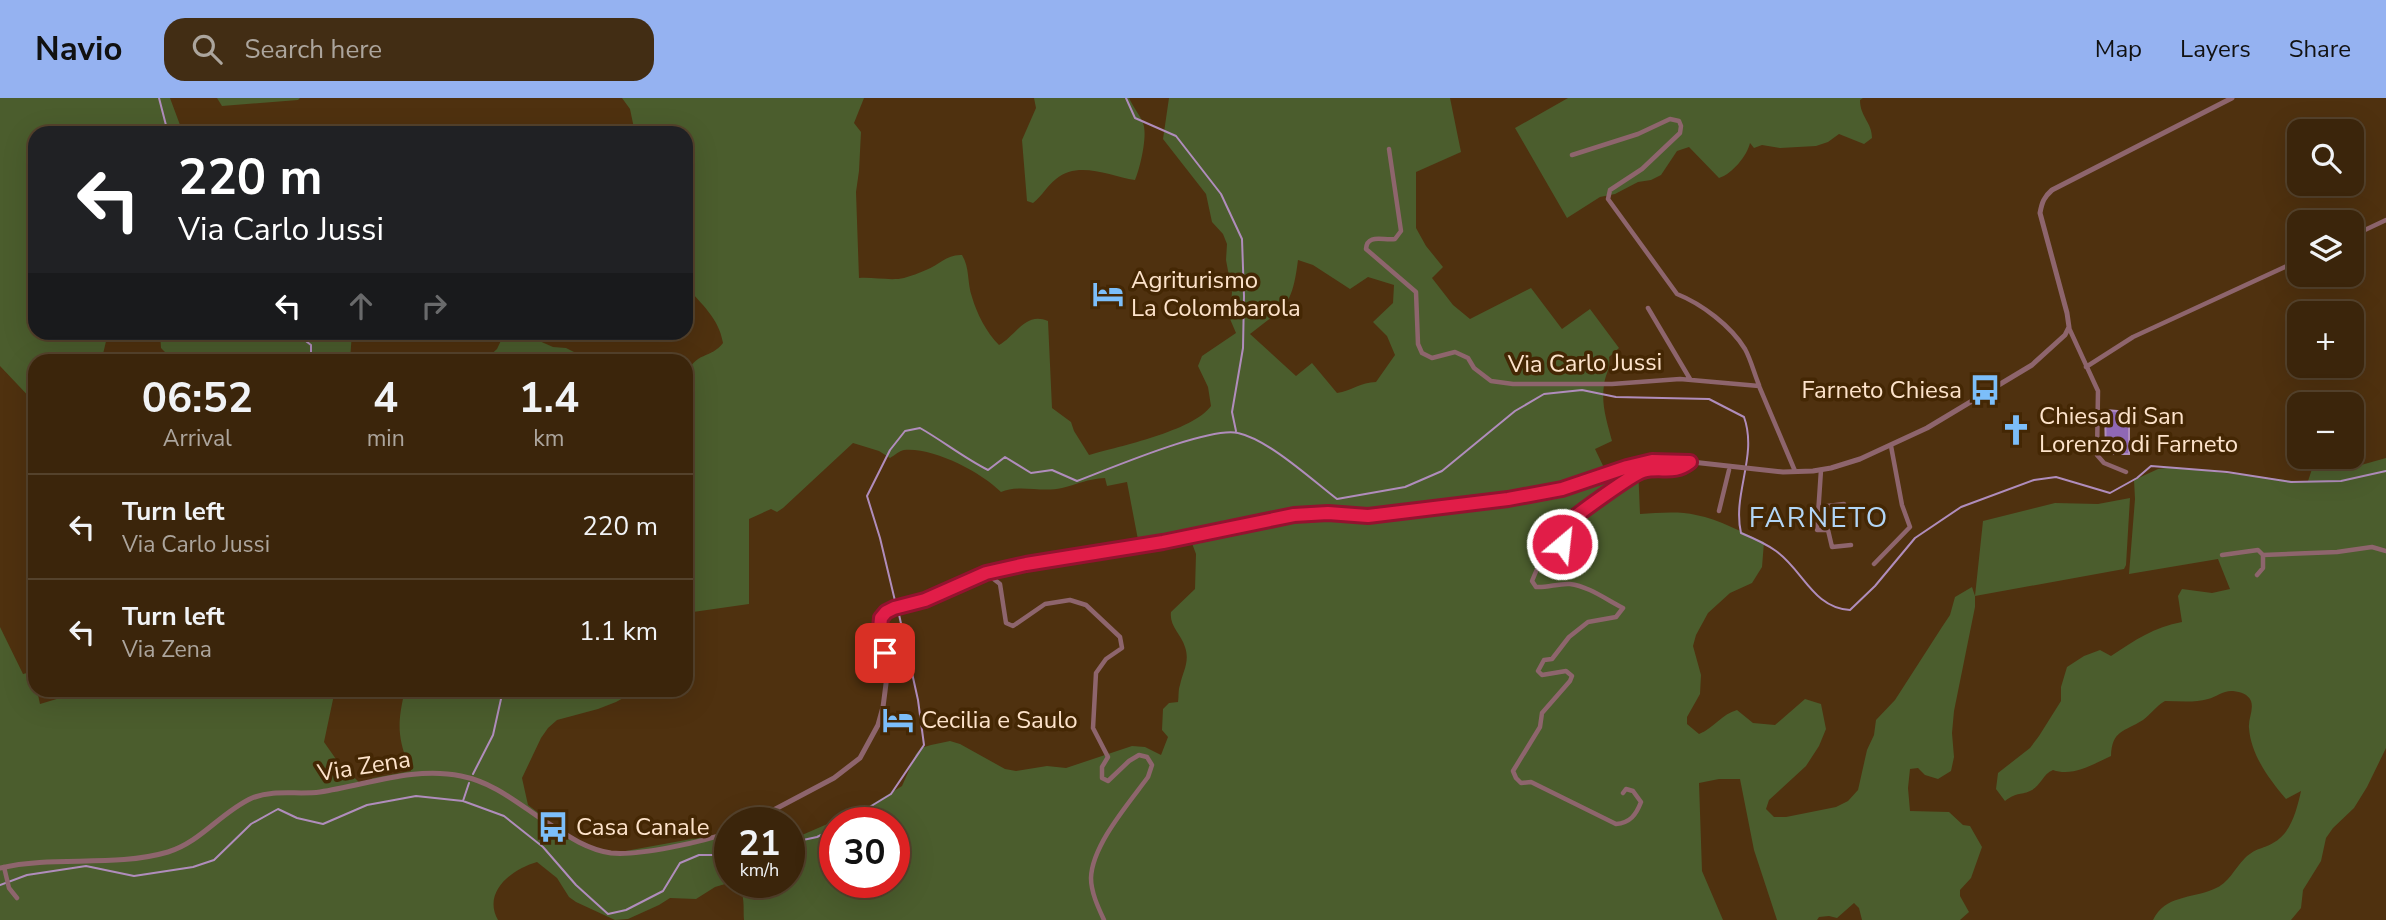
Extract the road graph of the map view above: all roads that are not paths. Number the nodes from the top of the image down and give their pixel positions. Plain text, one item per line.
1 (2232, 98) edge
2 (1389, 149) dead end
3 (1572, 155) dead end
4 (2386, 220) edge
5 (2364, 230) edge
6 (2287, 266) edge
7 (1648, 308) dead end
8 (2068, 327) junction
9 (2086, 367) junction
10 (1690, 380) junction
11 (1759, 386) junction
12 (1891, 446) junction
13 (1690, 462) junction
14 (1729, 470) dead end
15 (1821, 470) junction
16 (1795, 471) junction
17 (2126, 472) dead end
18 (1844, 504) dead end
19 (1819, 507) junction
20 (1719, 512) dead end
21 (1851, 545) dead end
22 (2386, 551) edge
23 (2222, 555) dead end
24 (2263, 555) junction
25 (1874, 564) dead end
26 (986, 573) junction
27 (2257, 575) dead end
28 (1623, 793) dead end
29 (779, 807) edge
30 (714, 838) edge
31 (3, 869) edge
32 (18, 898) dead end
33 (1104, 920) edge

1 - 8 street
2 - 10 street, Via Carlo Jussi
3 - 11 street
4 - 5 street
6 - 9 street
7 - 10 street
8 - 9 street
8 - 12 street
9 - 17 street
10 - 11 street, Via Carlo Jussi
11 - 16 street
12 - 15 street
12 - 25 street
13 - 16 street
13 - 26 street
13 - 28 street
14 - 20 street
15 - 16 street
15 - 19 street
18 - 19 street
19 - 21 street
22 - 24 street
23 - 24 street
24 - 27 street
26 - 29 street
26 - 33 street
30 - 31 street, Via Zena
31 - 32 street

